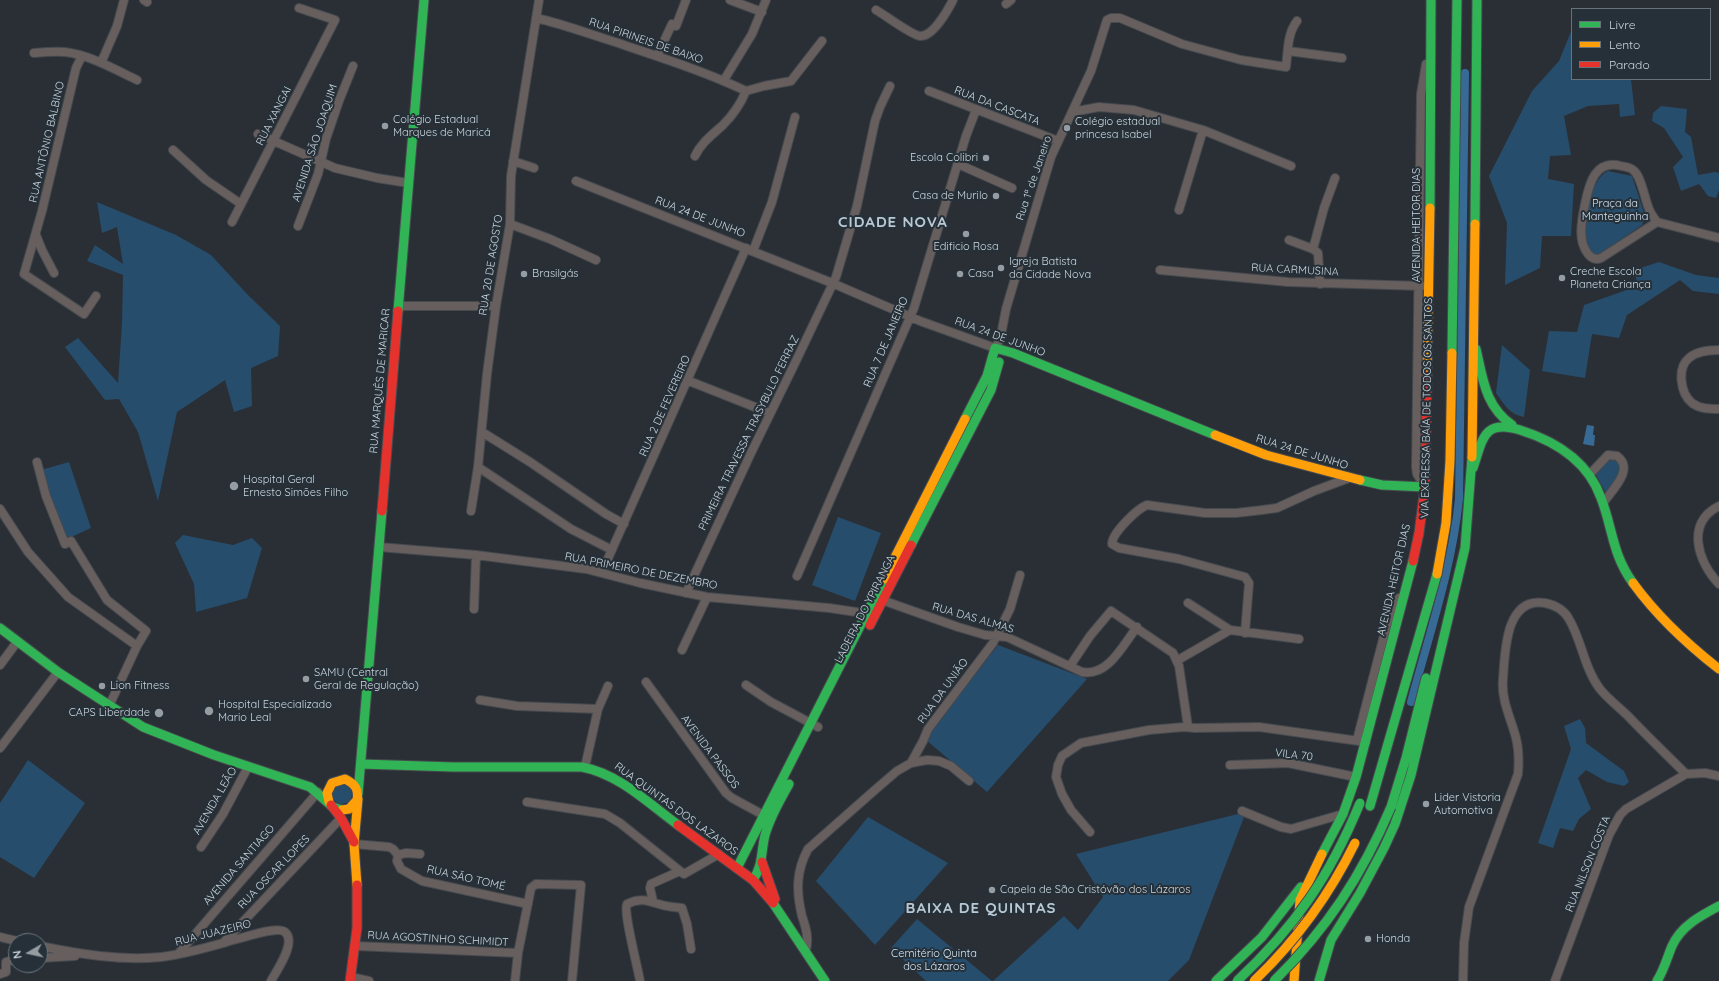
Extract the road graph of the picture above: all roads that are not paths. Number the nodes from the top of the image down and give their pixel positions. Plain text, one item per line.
1 (124, 0) edge
2 (424, 0) edge
3 (539, 0) edge
4 (686, 0) edge
5 (730, 0) edge
6 (766, 0) edge
7 (953, 0) edge
8 (1431, 0) edge
9 (1456, 0) edge
10 (1477, 0) edge
11 (299, 8) dead end
12 (876, 10) dead end
13 (762, 12) junction
14 (536, 18) junction
15 (1297, 21) dead end
16 (822, 41) dead end
17 (1430, 50) junction
18 (1288, 51) junction
19 (34, 53) dead end
20 (82, 56) junction
21 (657, 56) junction
22 (1342, 58) dead end
23 (101, 63) junction
24 (353, 66) dead end
25 (137, 80) dead end
26 (724, 80) junction
27 (890, 86) dead end
28 (746, 91) junction
29 (929, 91) dead end
30 (976, 110) junction
31 (1072, 112) junction
32 (795, 117) dead end
33 (1203, 130) junction
34 (258, 134) dead end
35 (273, 141) junction
36 (1058, 141) junction
37 (173, 150) dead end
38 (695, 156) dead end
39 (513, 161) junction
40 (321, 163) junction
41 (958, 164) junction
42 (1291, 166) dead end
43 (534, 168) dead end
44 (1335, 178) dead end
45 (576, 181) dead end
46 (408, 183) junction
47 (1012, 188) dead end
48 (241, 204) junction
49 (1179, 210) dead end
50 (232, 222) dead end
51 (1657, 222) junction
52 (510, 224) junction
53 (298, 226) dead end
54 (36, 234) junction
55 (1719, 238) edge
56 (1289, 240) dead end
57 (1313, 249) junction
58 (750, 250) junction
59 (596, 260) dead end
60 (1160, 270) dead end
61 (54, 273) dead end
62 (832, 283) junction
63 (1320, 284) junction
64 (1418, 286) junction
65 (1429, 287) junction
66 (96, 296) dead end
67 (398, 306) junction
68 (496, 306) junction
69 (910, 316) junction
70 (1473, 339) junction
71 (999, 346) junction
72 (1719, 350) edge
73 (689, 380) junction
74 (1719, 409) edge
75 (770, 412) junction
76 (1520, 430) junction
77 (482, 432) junction
78 (37, 462) dead end
79 (478, 467) junction
80 (1472, 471) junction
81 (1590, 474) junction
82 (1350, 478) junction
83 (1439, 485) dead end
84 (1425, 487) junction
85 (1604, 502) junction
86 (1719, 506) edge
87 (0, 509) edge
88 (471, 510) dead end
89 (1437, 516) dead end
90 (624, 524) junction
91 (378, 547) junction
92 (612, 550) junction
93 (476, 556) junction
94 (602, 572) junction
95 (1020, 574) dead end
96 (797, 576) dead end
97 (1719, 584) edge
98 (686, 593) junction
99 (707, 597) junction
100 (878, 599) junction
101 (1188, 602) dead end
102 (1451, 605) junction
103 (474, 609) dead end
104 (870, 614) junction
105 (1137, 627) junction
106 (0, 628) edge
107 (1230, 630) junction
108 (1245, 632) junction
109 (996, 635) junction
110 (1299, 639) dead end
111 (17, 642) junction
112 (138, 646) junction
113 (1406, 647) dead end
114 (682, 650) dead end
115 (1178, 660) junction
116 (0, 665) edge
117 (1070, 666) junction
118 (1719, 669) edge
119 (58, 672) junction
120 (646, 682) dead end
121 (746, 685) dead end
122 (608, 686) dead end
123 (480, 700) dead end
124 (109, 706) junction
125 (598, 708) junction
126 (814, 726) junction
127 (1188, 727) junction
128 (1361, 741) junction
129 (0, 748) edge
130 (911, 763) junction
131 (361, 764) junction
132 (1230, 765) dead end
133 (248, 767) junction
134 (585, 767) junction
135 (1686, 774) junction
136 (1719, 776) edge
137 (1356, 777) junction
138 (339, 779) junction
139 (969, 781) dead end
140 (1367, 784) dead end
141 (310, 787) junction
142 (318, 792) junction
143 (358, 796) junction
144 (1361, 800) dead end
145 (527, 802) dead end
146 (330, 804) junction
147 (1369, 809) dead end
148 (1242, 811) dead end
149 (1343, 814) junction
150 (341, 818) junction
151 (768, 818) junction
152 (1090, 832) dead end
153 (1358, 836) dead end
154 (358, 844) junction
155 (201, 847) dead end
156 (420, 854) dead end
157 (719, 854) junction
158 (398, 855) junction
159 (762, 862) junction
160 (737, 868) junction
161 (680, 871) junction
162 (1312, 871) junction
163 (754, 880) junction
164 (653, 901) junction
165 (528, 904) junction
166 (1719, 906) edge
167 (779, 910) junction
168 (1340, 923) junction
169 (1297, 924) junction
170 (224, 942) junction
171 (356, 946) junction
172 (48, 947) edge
173 (691, 949) dead end
174 (806, 950) junction
175 (518, 953) junction
176 (178, 954) junction
177 (92, 955) junction
178 (48, 958) edge
179 (8, 962) edge
180 (0, 974) edge
181 (351, 979) edge
182 (1293, 980) edge
183 (271, 981) edge
184 (368, 981) edge
185 (515, 981) edge
186 (572, 981) edge
187 (640, 981) edge
188 (825, 981) edge
189 (1216, 981) edge
190 (1237, 981) edge
191 (1254, 981) edge
192 (1274, 981) edge
193 (1318, 981) edge
194 (1463, 981) edge
195 (1555, 981) edge
196 (1657, 981) edge

1 - 23 street
2 - 46 main road, RUA MARQUÊS DE MARICAR
3 - 14 street, RUA 20 DE AGOSTO
4 - 21 street
5 - 13 street
6 - 13 street
7 - 12 street
8 - 17 main road, AVENIDA HEITOR DIAS
9 - 147 main road, VIA EXPRESSA BAÍA DE TODOS OS SANTOS
10 - 70 main road
11 - 35 street, RUA XANGAI
13 - 26 street
14 - 21 street, RUA PIRINEIS DE BAIXO
14 - 39 street, RUA 20 DE AGOSTO
15 - 18 street
16 - 28 street
17 - 64 street
17 - 65 main road, AVENIDA HEITOR DIAS
18 - 22 street
18 - 31 street, Rua 1ª de Janeiro
19 - 20 street
20 - 23 street
20 - 54 street, RUA ANTÔNIO BALBINO
21 - 26 street, RUA PIRINEIS DE BAIXO
23 - 25 street
24 - 40 street, AVENIDA SÃO JOAQUIM
26 - 28 street, RUA PIRINEIS DE BAIXO
27 - 62 street, PRIMEIRA TRAVESSA TRASYBULO FERRAZ
28 - 38 street
29 - 30 street, RUA DA CASCATA
30 - 36 street, RUA DA CASCATA
30 - 41 street, RUA 7 DE JANEIRO
31 - 33 street
31 - 36 street, Rua 1ª de Janeiro
32 - 58 street, RUA 2 DE FEVEREIRO
33 - 42 street
33 - 49 street
34 - 35 street
35 - 40 street
35 - 48 street, RUA XANGAI
36 - 71 street, Rua 1ª de Janeiro
37 - 48 street
39 - 43 street
39 - 52 street, RUA 20 DE AGOSTO
40 - 46 street
40 - 53 street, AVENIDA SÃO JOAQUIM
41 - 47 street
41 - 69 street, RUA 7 DE JANEIRO
44 - 57 street
45 - 58 street, RUA 24 DE JUNHO
46 - 67 main road, RUA MARQUÊS DE MARICAR
48 - 50 street, RUA XANGAI
51 - 51 street
51 - 55 street
52 - 59 street
52 - 68 street, RUA 20 DE AGOSTO
54 - 61 street
54 - 66 street, RUA ANTÔNIO BALBINO
56 - 57 street
57 - 63 street
58 - 62 street, RUA 24 DE JUNHO
58 - 73 street, RUA 2 DE FEVEREIRO
60 - 63 street, RUA CARMUSINA
62 - 69 street, RUA 24 DE JUNHO
62 - 75 street, PRIMEIRA TRAVESSA TRASYBULO FERRAZ
63 - 64 street, RUA CARMUSINA
64 - 65 street, RUA CARMUSINA
64 - 84 street
65 - 84 main road, AVENIDA HEITOR DIAS
67 - 68 street
67 - 91 main road, RUA MARQUÊS DE MARICAR
68 - 77 street, RUA 20 DE AGOSTO
69 - 71 street, RUA 24 DE JUNHO
69 - 96 street, RUA 7 DE JANEIRO
70 - 76 main road
70 - 80 main road
71 - 82 main road, RUA 24 DE JUNHO
71 - 100 main road, LADEIRA DO YPIRANGA
72 - 74 street
73 - 75 street
73 - 90 street, RUA 2 DE FEVEREIRO
75 - 98 street, PRIMEIRA TRAVESSA TRASYBULO FERRAZ
76 - 80 main road
76 - 81 main road
77 - 79 street, RUA 20 DE AGOSTO
77 - 90 street
78 - 112 street
79 - 88 street, RUA 20 DE AGOSTO
79 - 92 street
80 - 102 main road
81 - 85 main road
81 - 85 street
82 - 84 main road, RUA 24 DE JUNHO
82 - 108 street
83 - 89 main road, VIA EXPRESSA BAÍA DE TODOS OS SANTOS
84 - 128 main road, AVENIDA HEITOR DIAS
85 - 118 main road
86 - 97 street
87 - 112 street
90 - 92 street, RUA 2 DE FEVEREIRO
91 - 93 street, RUA PRIMEIRO DE DEZEMBRO
91 - 131 main road, RUA MARQUÊS DE MARICAR
92 - 94 street, RUA 2 DE FEVEREIRO
93 - 94 street, RUA PRIMEIRO DE DEZEMBRO
93 - 103 street
94 - 98 street, RUA PRIMEIRO DE DEZEMBRO
95 - 109 street, RUA DA UNIÃO
98 - 99 street, RUA PRIMEIRO DE DEZEMBRO
99 - 104 street, RUA PRIMEIRO DE DEZEMBRO
99 - 114 street
100 - 104 main road, LADEIRA DO YPIRANGA
100 - 109 street, RUA DAS ALMAS
101 - 107 street
102 - 168 main road
102 - 192 main road, bridge
104 - 126 main road, LADEIRA DO YPIRANGA
105 - 115 street
105 - 117 street, RUA DAS ALMAS
105 - 117 street
106 - 111 main road
107 - 108 street
107 - 115 street
108 - 110 street
109 - 117 street, RUA DAS ALMAS
109 - 130 street, RUA DA UNIÃO
111 - 116 street
111 - 119 main road
112 - 124 street
113 - 140 main road
115 - 127 street
119 - 124 main road
119 - 129 street
120 - 151 street, AVENIDA PASSOS
121 - 126 street
122 - 125 street
123 - 125 street
124 - 133 main road
125 - 134 street
126 - 151 main road, LADEIRA DO YPIRANGA
127 - 128 street
127 - 152 street
128 - 137 main road, AVENIDA HEITOR DIAS
130 - 139 street
130 - 174 street
131 - 134 main road, RUA QUINTAS DOS LAZAROS
131 - 138 main road
131 - 143 main road, RUA MARQUÊS DE MARICAR
132 - 137 street, VILA 70
133 - 141 main road
133 - 155 street, AVENIDA LEÃO
134 - 157 main road, RUA QUINTAS DOS LAZAROS
135 - 136 street, RUA NILSON COSTA
135 - 194 street
135 - 195 street, RUA NILSON COSTA
137 - 149 main road, AVENIDA HEITOR DIAS
138 - 141 main road
138 - 143 main road
138 - 146 main road
141 - 142 main road
142 - 146 main road
142 - 176 street, AVENIDA SANTIAGO
143 - 146 main road
143 - 154 main road, RUA MARQUÊS DE MARICAR
144 - 190 main road, bridge
145 - 161 street
146 - 150 main road
148 - 149 street
149 - 162 main road, AVENIDA HEITOR DIAS
150 - 154 main road
150 - 170 street, RUA OSCAR LOPES
151 - 159 main road, LADEIRA DO YPIRANGA
151 - 160 main road, LADEIRA DO YPIRANGA
153 - 191 main road, bridge
154 - 158 street
154 - 171 main road
156 - 158 street
157 - 160 main road, RUA QUINTAS DOS LAZAROS
157 - 161 street
158 - 165 street, RUA SĀO TOMÉ
159 - 163 main road, LADEIRA DO YPIRANGA
159 - 167 main road
160 - 163 main road, RUA QUINTAS DOS LAZAROS
161 - 164 street
162 - 169 main road, AVENIDA HEITOR DIAS
162 - 189 main road
163 - 167 main road, RUA QUINTAS DOS LAZAROS
164 - 173 street
164 - 187 street
165 - 175 street
165 - 186 street
166 - 196 main road
167 - 174 main road, RUA QUINTAS DOS LAZAROS
168 - 169 main road
168 - 193 main road
169 - 182 main road, AVENIDA HEITOR DIAS
170 - 176 street, RUA JUAZEIRO
170 - 183 street, RUA JUAZEIRO
171 - 175 street, RUA AGOSTINHO SCHIMIDT
171 - 181 main road
172 - 177 street, RUA JUAZEIRO
174 - 188 main road, RUA QUINTAS DOS LAZAROS
175 - 185 street
176 - 177 street, RUA JUAZEIRO
177 - 178 street, RUA JUAZEIRO
179 - 180 street
181 - 184 street

